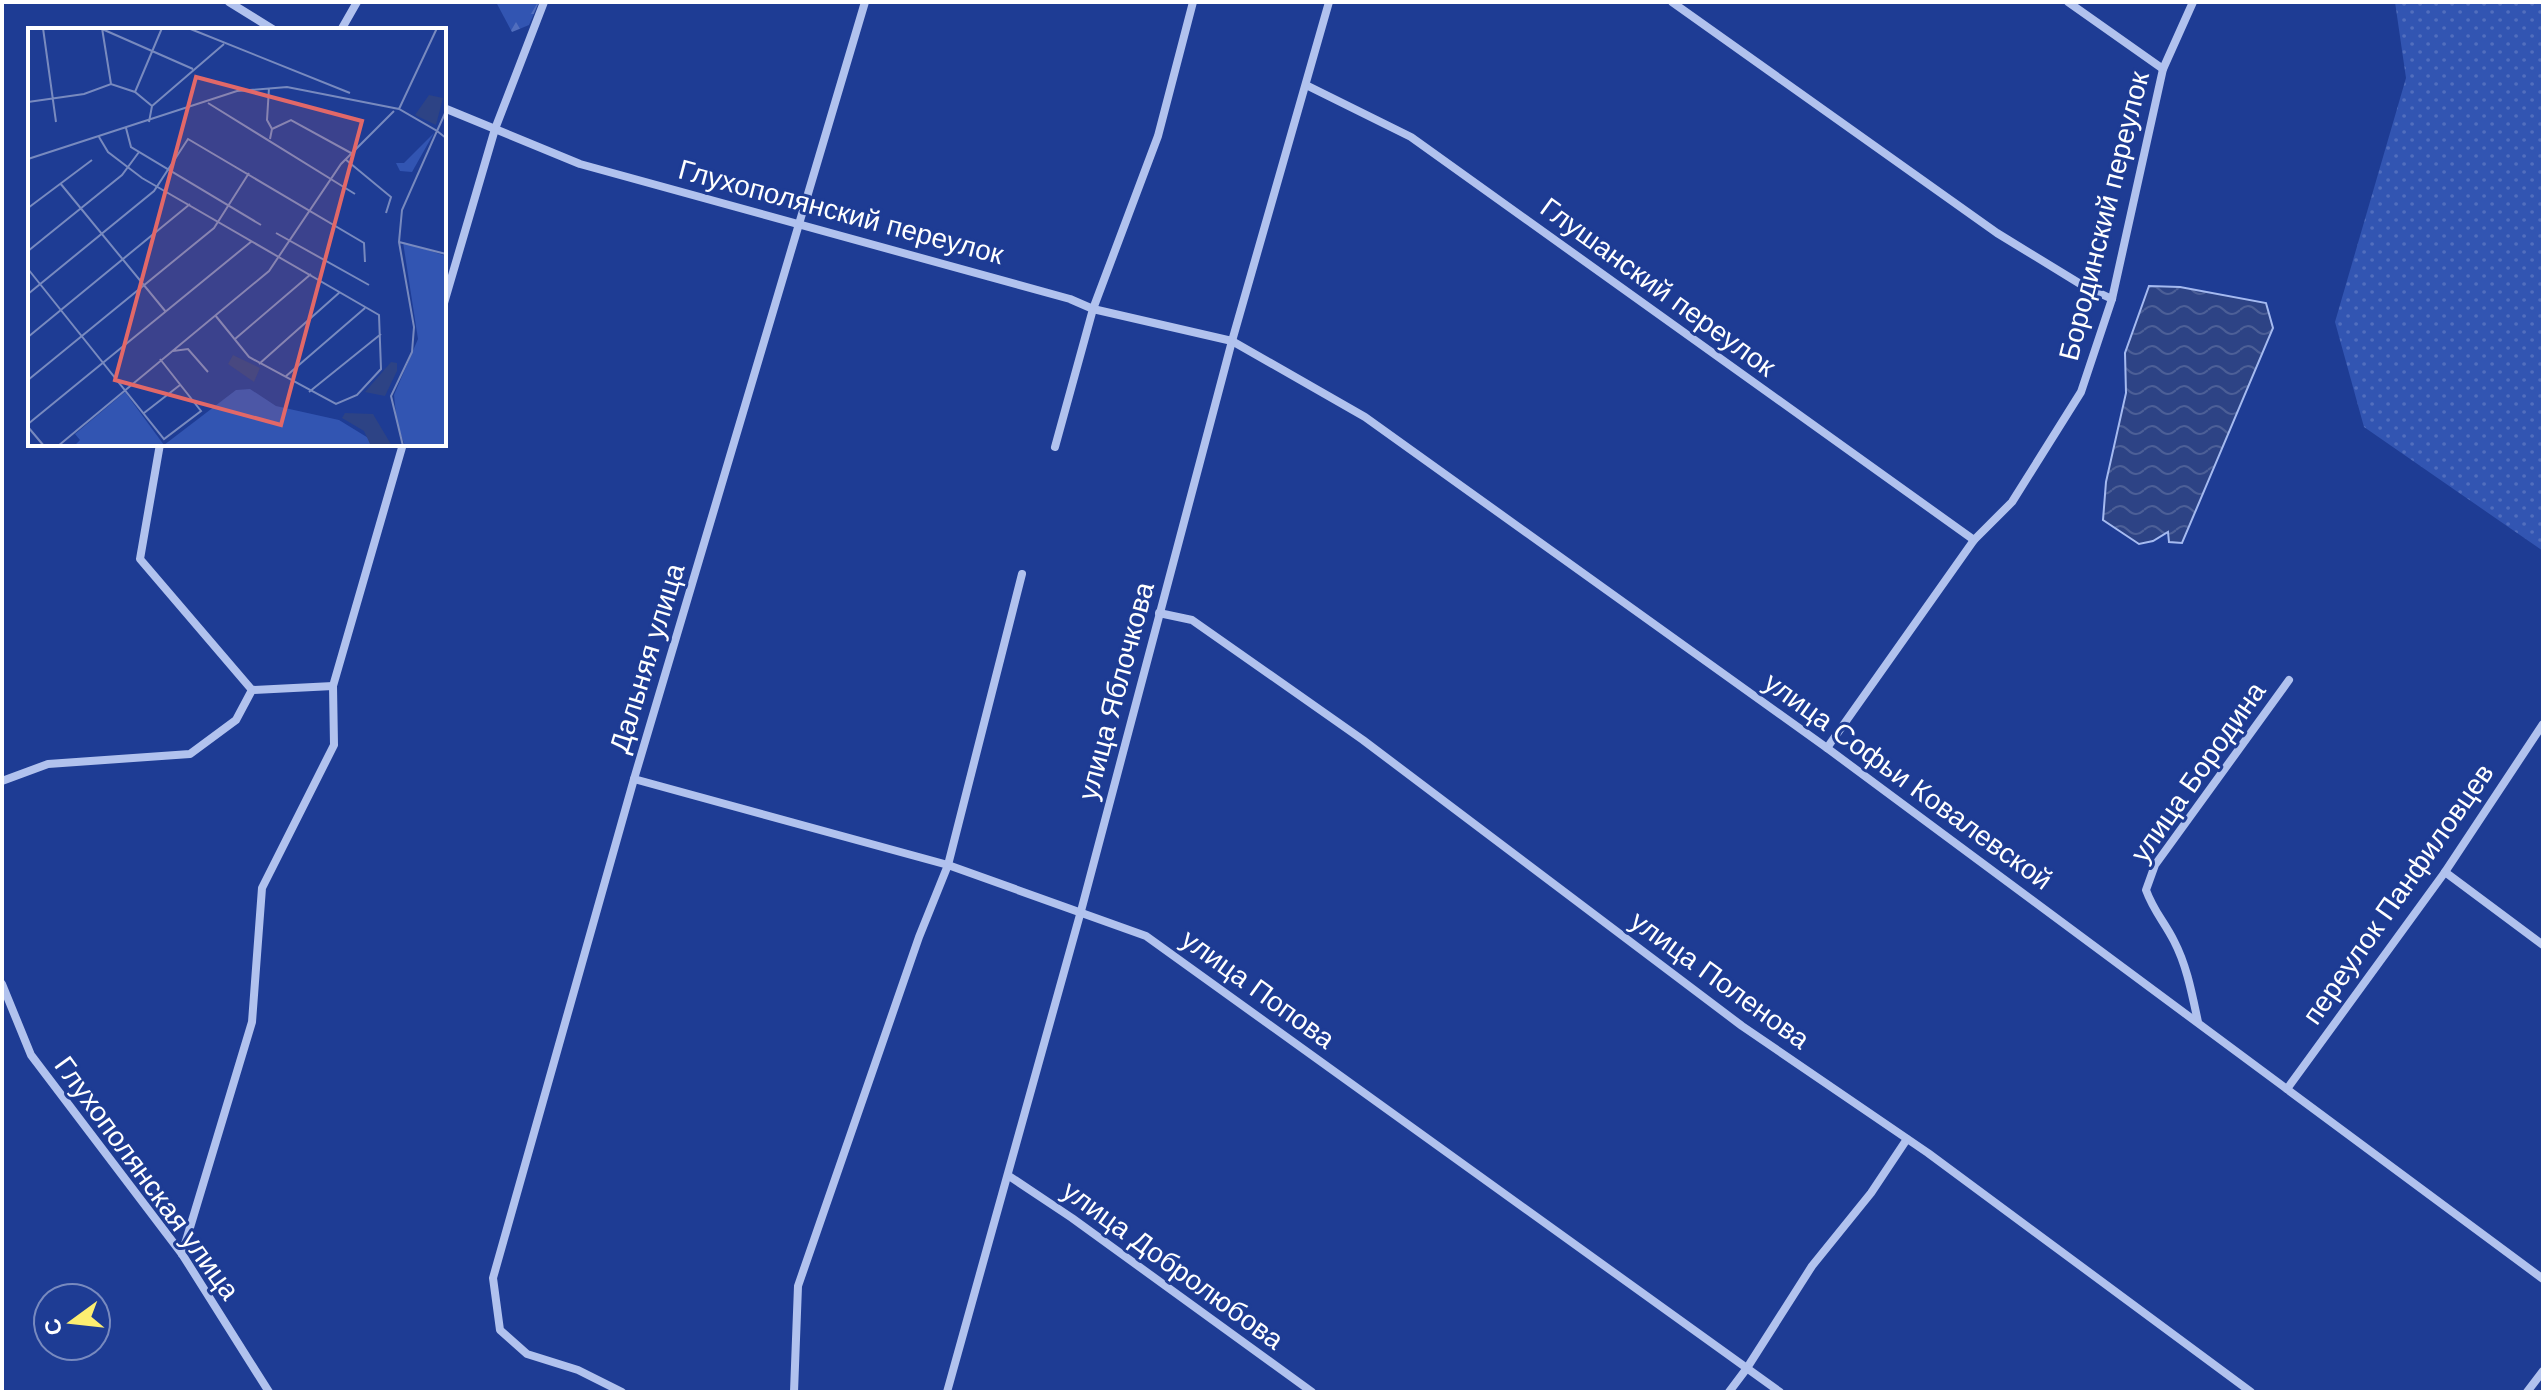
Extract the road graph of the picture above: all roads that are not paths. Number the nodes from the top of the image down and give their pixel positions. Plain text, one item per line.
1 (229, 2) edge
2 (357, 2) edge
3 (544, 2) edge
4 (865, 2) edge
5 (1193, 2) edge
6 (1329, 2) edge
7 (1672, 2) edge
8 (2068, 2) edge
9 (2193, 2) edge
10 (269, 28) edge
11 (342, 28) edge
12 (2163, 69) junction
13 (1306, 85) junction
14 (446, 109) edge
15 (495, 129) junction
16 (799, 222) junction
17 (446, 296) edge
18 (2112, 299) junction
19 (1093, 309) junction
20 (1232, 341) junction
21 (160, 446) edge
22 (402, 446) edge
23 (1055, 447) dead end
24 (1974, 540) junction
25 (1022, 574) dead end
26 (1159, 613) junction
27 (2289, 680) dead end
28 (333, 686) junction
29 (252, 690) junction
30 (2543, 724) edge
31 (1827, 748) junction
32 (634, 779) junction
33 (2, 781) edge
34 (948, 865) junction
35 (2445, 872) junction
36 (1081, 911) junction
37 (2543, 945) edge
38 (2, 984) edge
39 (2199, 1023) junction
40 (2287, 1089) junction
41 (1907, 1139) junction
42 (1009, 1176) junction
43 (182, 1254) junction
44 (2543, 1279) edge
45 (1747, 1368) junction
46 (2543, 1371) edge
47 (269, 1392) edge
48 (622, 1392) edge
49 (794, 1392) edge
50 (947, 1392) edge
51 (1312, 1392) edge
52 (1729, 1392) edge
53 (1780, 1392) edge
54 (2251, 1392) edge
55 (2527, 1392) edge

1 - 10 street
2 - 11 street
3 - 15 street
4 - 16 street, Дальняя улица
5 - 19 street
6 - 13 street, улица Яблочкова
7 - 18 street
8 - 12 street
9 - 12 street, Бородинский переулок
12 - 18 street, Бородинский переулок
13 - 20 street, улица Яблочкова
13 - 24 street, Глушанский переулок
14 - 15 street, Глухополянский переулок
15 - 16 street, Глухополянский переулок
15 - 17 street
16 - 19 street, Глухополянский переулок
16 - 32 street, Дальняя улица
18 - 24 street, Бородинский переулок
19 - 20 street, Глухополянский переулок
19 - 23 street
20 - 26 street, улица Яблочкова
20 - 31 street, улица Софьи Ковалевской
21 - 29 street
22 - 28 street
24 - 31 street, Бородинский переулок
25 - 34 street
26 - 36 street, улица Яблочкова
26 - 41 street, улица Поленова
27 - 39 street, улица Бородина
28 - 29 street
28 - 43 street
29 - 33 street
30 - 35 street, переулок Панфиловцев
31 - 39 street, улица Софьи Ковалевской
32 - 34 street, улица Попова
32 - 48 street, Дальняя улица
34 - 36 street, улица Попова
34 - 49 street
35 - 37 street
35 - 40 street, переулок Панфиловцев
36 - 42 street, улица Яблочкова
36 - 45 street, улица Попова
38 - 43 street, Глухополянская улица
39 - 40 street, улица Софьи Ковалевской
40 - 44 street, улица Софьи Ковалевской
41 - 45 street
41 - 54 street, улица Поленова
42 - 50 street, улица Яблочкова
42 - 51 street, улица Добролюбова
43 - 47 street, Глухополянская улица
45 - 52 street
45 - 53 street, улица Попова
46 - 55 street

